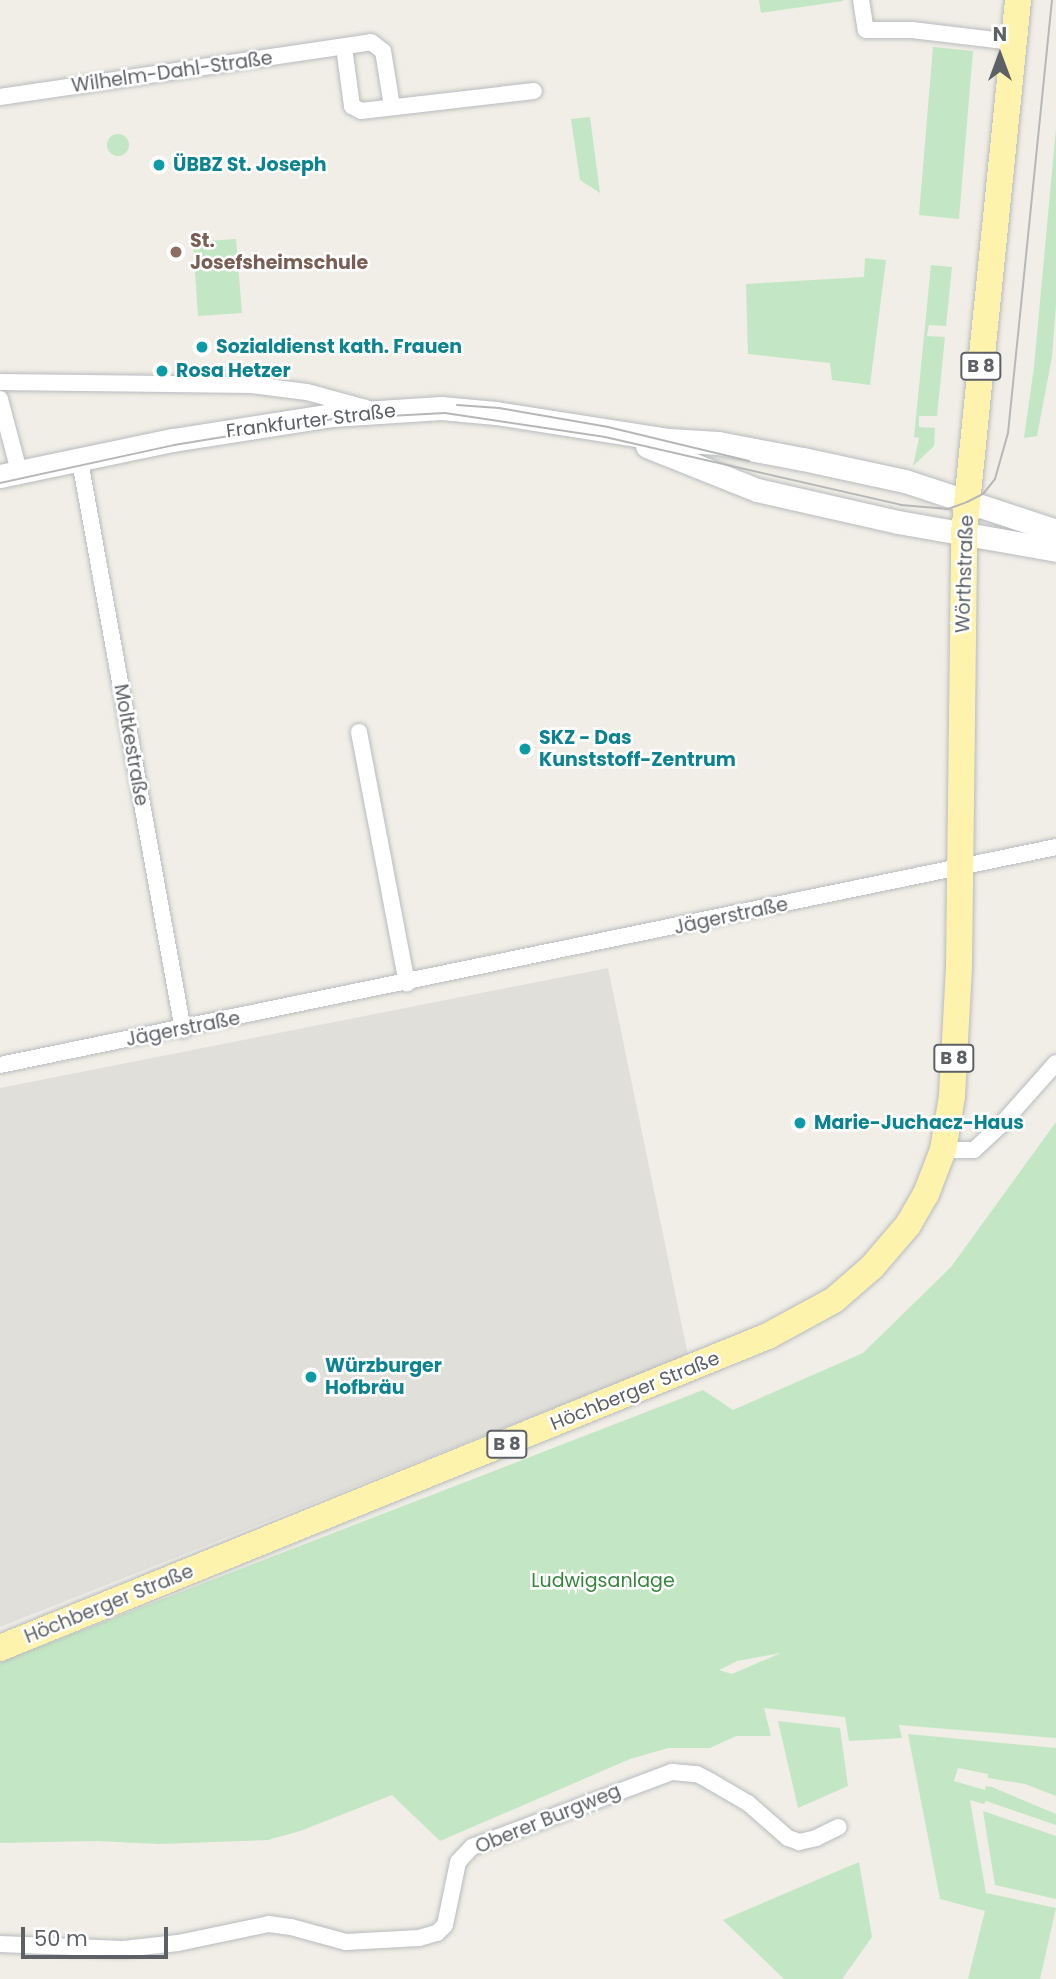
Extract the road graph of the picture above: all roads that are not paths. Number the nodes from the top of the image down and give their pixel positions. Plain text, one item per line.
1 (860, 0) edge
2 (1018, 0) edge
3 (1013, 42) junction
4 (344, 47) junction
5 (534, 91) dead end
6 (0, 97) edge
7 (392, 106) junction
8 (0, 382) edge
9 (0, 399) edge
10 (382, 410) junction
11 (606, 432) junction
12 (80, 461) junction
13 (7, 478) edge
14 (967, 502) junction
15 (1056, 531) edge
16 (964, 533) junction
17 (1056, 550) edge
18 (359, 732) dead end
19 (1056, 847) edge
20 (958, 869) junction
21 (407, 983) junction
22 (183, 1030) junction
23 (1056, 1063) edge
24 (0, 1065) edge
25 (943, 1150) junction
26 (0, 1648) edge
27 (839, 1827) dead end
28 (0, 1944) edge

1 - 3 street
2 - 3 main road, Wörthstraße / B 8
3 - 14 main road, Wörthstraße / B 8
4 - 6 street, Wilhelm-Dahl-Straße
4 - 7 street, Wilhelm-Dahl-Straße
4 - 7 street
5 - 7 street
8 - 10 street
9 - 13 street
10 - 11 street, Frankfurter Straße
10 - 12 street, Frankfurter Straße
11 - 14 street, Frankfurter Straße
11 - 16 street, Frankfurter Straße
12 - 13 street, Frankfurter Straße
12 - 22 street, Moltkestraße
14 - 15 street, Frankfurter Straße
14 - 16 main road, Wörthstraße / B 8
16 - 17 street, Frankfurter Straße
16 - 20 main road, Wörthstraße / B 8
18 - 21 street
19 - 20 street, Jägerstraße
20 - 21 street, Jägerstraße
20 - 25 main road, Wörthstraße / B 8
21 - 22 street, Jägerstraße
22 - 24 street, Jägerstraße
23 - 25 street
25 - 26 main road, Höchberger Straße / B 8
27 - 28 street, Oberer Burgweg

